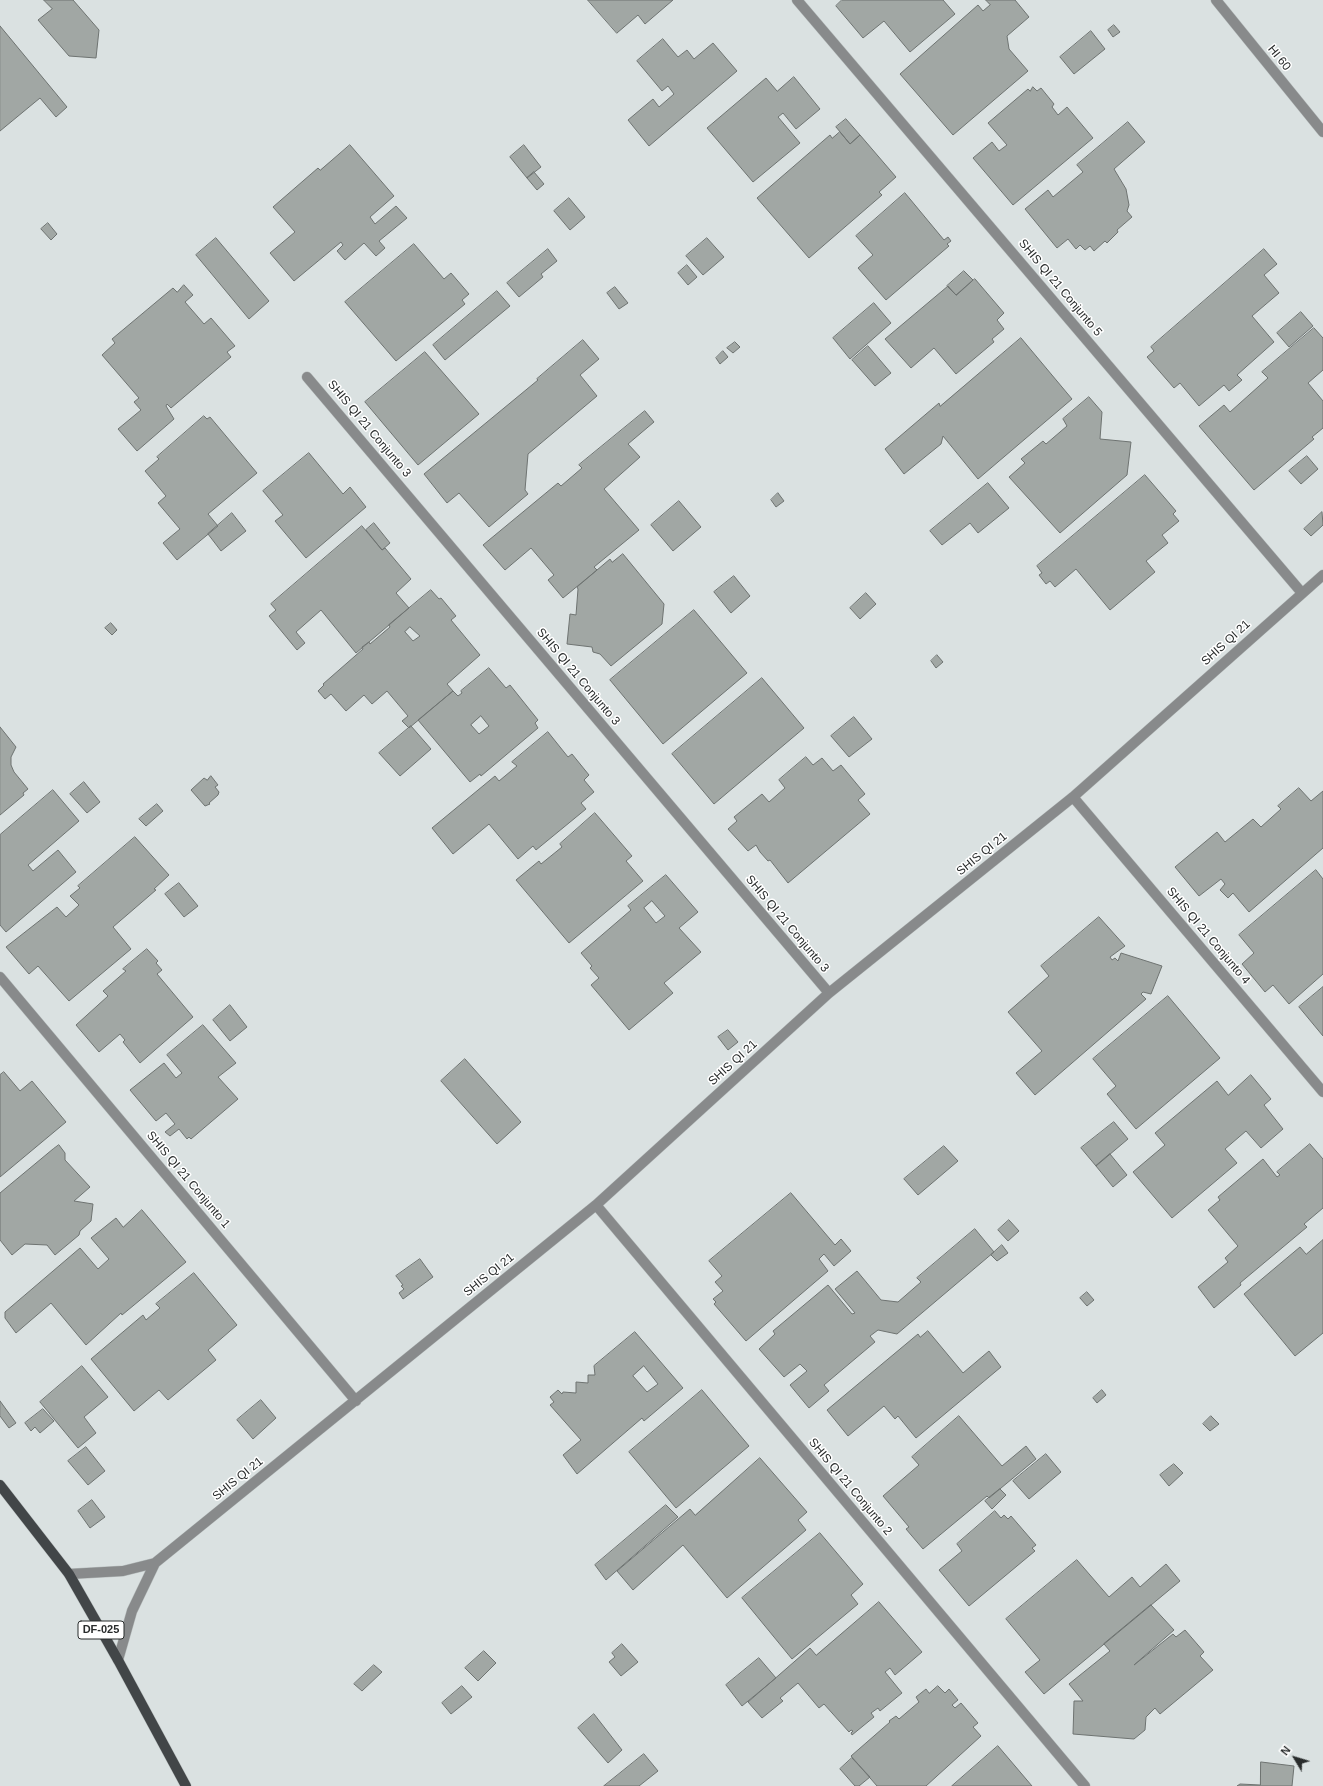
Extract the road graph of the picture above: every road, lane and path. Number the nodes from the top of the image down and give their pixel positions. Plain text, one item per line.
1 (797, 0) edge
2 (1216, 0) edge
3 (1323, 132) edge
4 (307, 377) dead end
5 (1323, 575) edge
6 (1302, 593) junction
7 (1073, 798) junction
8 (0, 977) edge
9 (829, 993) junction
10 (1323, 1092) edge
11 (596, 1205) junction
12 (356, 1401) junction
13 (0, 1486) edge
14 (154, 1563) junction
15 (69, 1574) junction
16 (118, 1660) junction
17 (186, 1786) edge
18 (1085, 1786) edge

1 - 6 street, SHIS QI 21 Conjunto 5
2 - 3 street, HI 60
4 - 9 street, SHIS QI 21 Conjunto 3
5 - 6 street, SHIS QI 21
6 - 7 street, SHIS QI 21
7 - 9 street, SHIS QI 21
7 - 10 street, SHIS QI 21 Conjunto 4
8 - 12 street, SHIS QI 21 Conjunto 1
9 - 11 street, SHIS QI 21
11 - 12 street, SHIS QI 21
11 - 18 street, SHIS QI 21 Conjunto 2
12 - 14 street, SHIS QI 21
13 - 15 main road, DF-025
14 - 15 street, SHIS QI 21
14 - 16 street, SHIS QI 21
15 - 16 main road, DF-025
16 - 17 main road, DF-025

